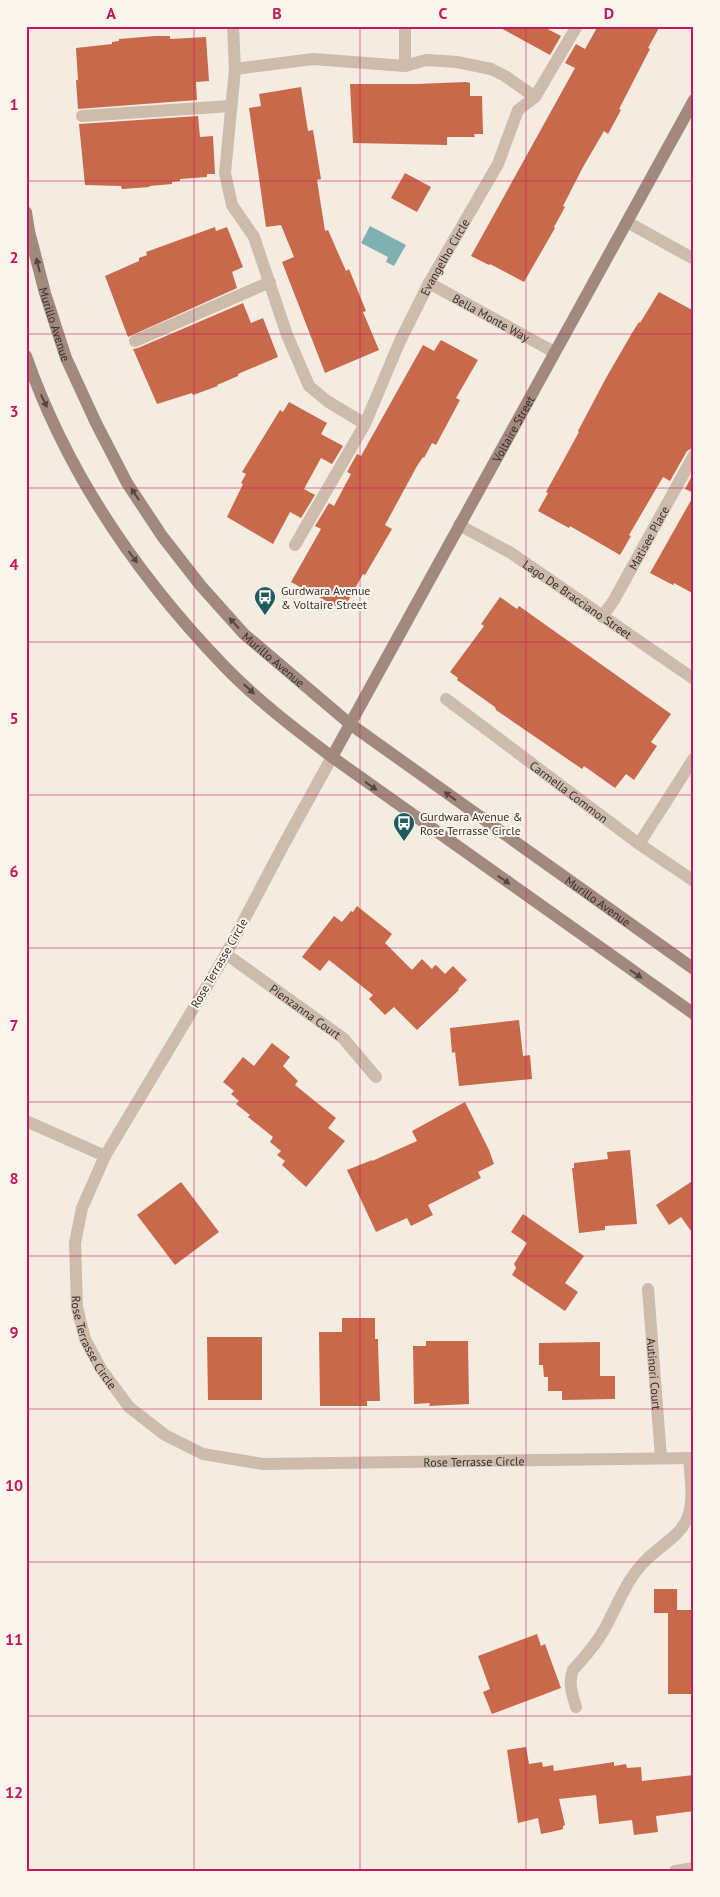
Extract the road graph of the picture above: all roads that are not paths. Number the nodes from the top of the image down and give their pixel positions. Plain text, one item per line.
1 (233, 26) edge
2 (405, 26) edge
3 (577, 26) edge
4 (405, 66) junction
5 (235, 69) junction
6 (535, 97) junction
7 (694, 100) edge
8 (231, 106) junction
9 (82, 116) dead end
10 (26, 212) edge
11 (627, 222) junction
12 (694, 259) edge
13 (270, 282) junction
14 (429, 283) junction
15 (135, 341) dead end
16 (554, 352) junction
17 (26, 356) edge
18 (365, 424) junction
19 (694, 455) edge
20 (459, 525) junction
21 (295, 545) dead end
22 (602, 618) junction
23 (694, 679) edge
24 (446, 699) dead end
25 (350, 724) junction
26 (332, 757) junction
27 (694, 758) edge
28 (639, 844) junction
29 (694, 881) edge
30 (226, 954) junction
31 (694, 969) edge
32 (694, 1014) edge
33 (376, 1077) dead end
34 (26, 1121) edge
35 (105, 1156) junction
36 (648, 1288) dead end
37 (660, 1458) junction
38 (692, 1458) edge
39 (576, 1706) dead end
40 (694, 1868) edge
41 (674, 1871) edge

1 - 5 street
2 - 4 street
3 - 6 street, Evangelho Circle
4 - 5 street
4 - 6 street
5 - 8 street
6 - 14 street, Evangelho Circle
7 - 11 main road, Voltaire Street
8 - 9 street
8 - 13 street
25 -> 10 main road, Murillo Avenue
11 - 12 street
11 - 16 main road, Voltaire Street
13 - 15 street
13 - 18 street
14 - 16 street, Bella Monte Way
14 - 18 street, Evangelho Circle
16 - 20 main road, Voltaire Street
17 -> 26 main road
18 - 21 street, Evangelho Circle
19 - 22 street, Matisee Place
20 - 22 street, Lago De Bracciano Street
20 - 25 main road, Voltaire Street
22 - 23 street, Lago De Bracciano Street
24 - 28 street, Carmella Common
25 - 26 main road, Voltaire Street
31 -> 25 main road, Murillo Avenue
26 - 30 street, Rose Terrasse Circle
26 -> 32 main road
27 - 28 street
28 - 29 street, Carmella Common
30 - 33 street, Pienzanna Court
30 - 35 street, Rose Terrasse Circle
34 - 35 street
35 - 37 street, Rose Terrasse Circle
36 - 37 street, Autinori Court
37 - 38 street, Rose Terrasse Circle
38 - 39 street
40 - 41 street

